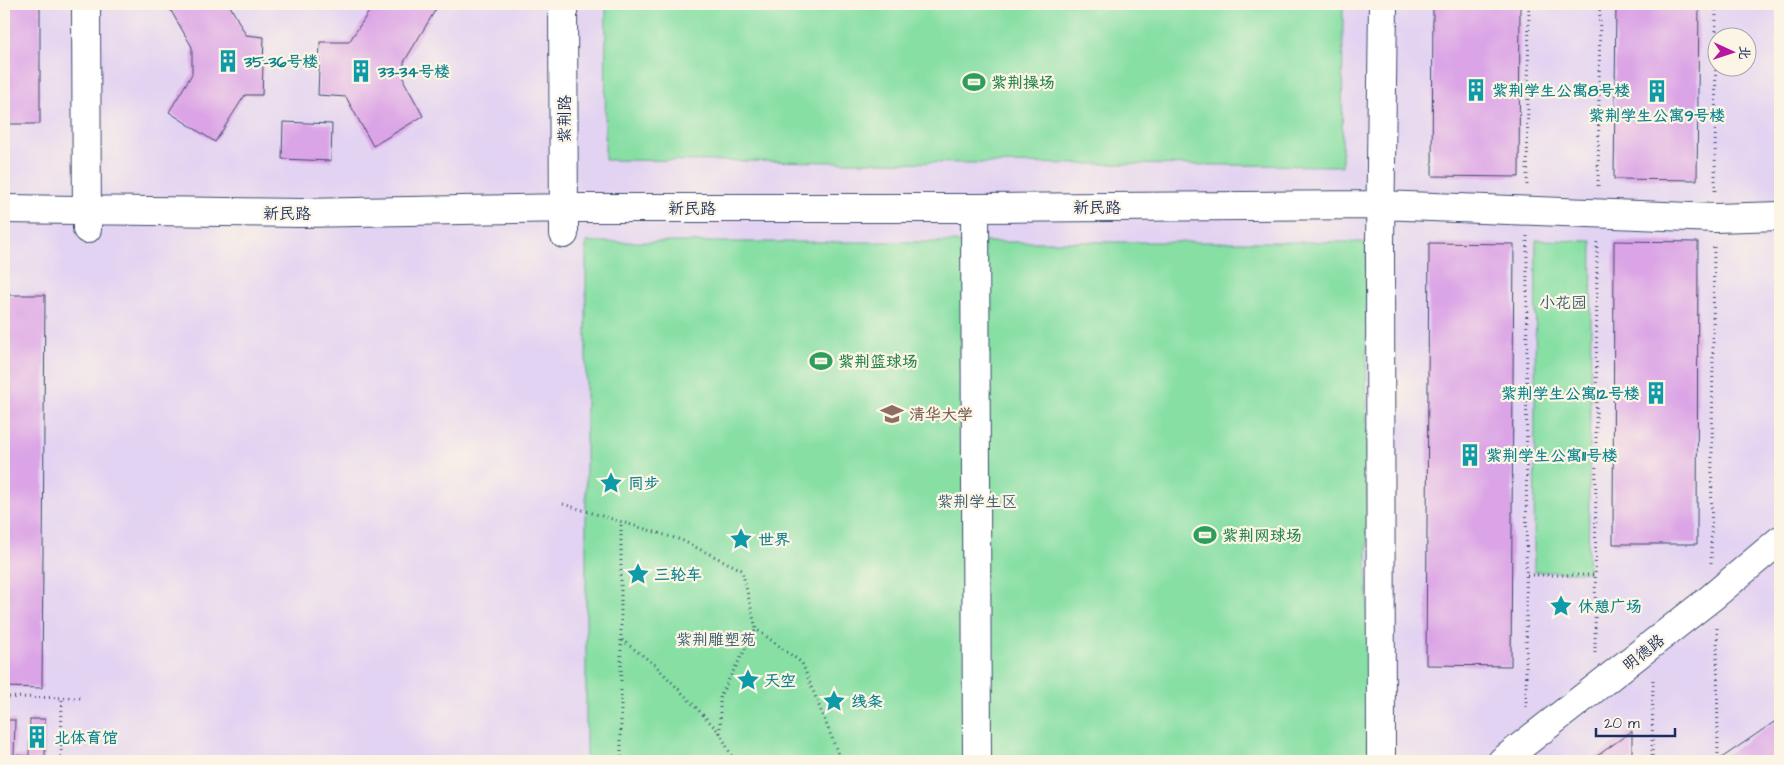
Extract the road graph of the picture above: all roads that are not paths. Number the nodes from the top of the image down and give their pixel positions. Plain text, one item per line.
1 (86, 4) edge
2 (564, 4) edge
3 (1383, 4) edge
4 (1380, 205) junction
5 (975, 208) junction
6 (4, 209) edge
7 (1779, 216) edge
8 (86, 220) junction
9 (564, 221) junction
10 (1780, 540) edge
11 (977, 761) edge
12 (1381, 761) edge
13 (1502, 761) edge

1 - 8 street
2 - 9 street, 紫荆路
3 - 4 street
4 - 5 street, 新民路
4 - 7 street, 新民路
4 - 12 street
5 - 9 street, 新民路
5 - 11 street
6 - 8 street, 新民路
8 - 9 street, 新民路
10 - 13 street, 明德路

